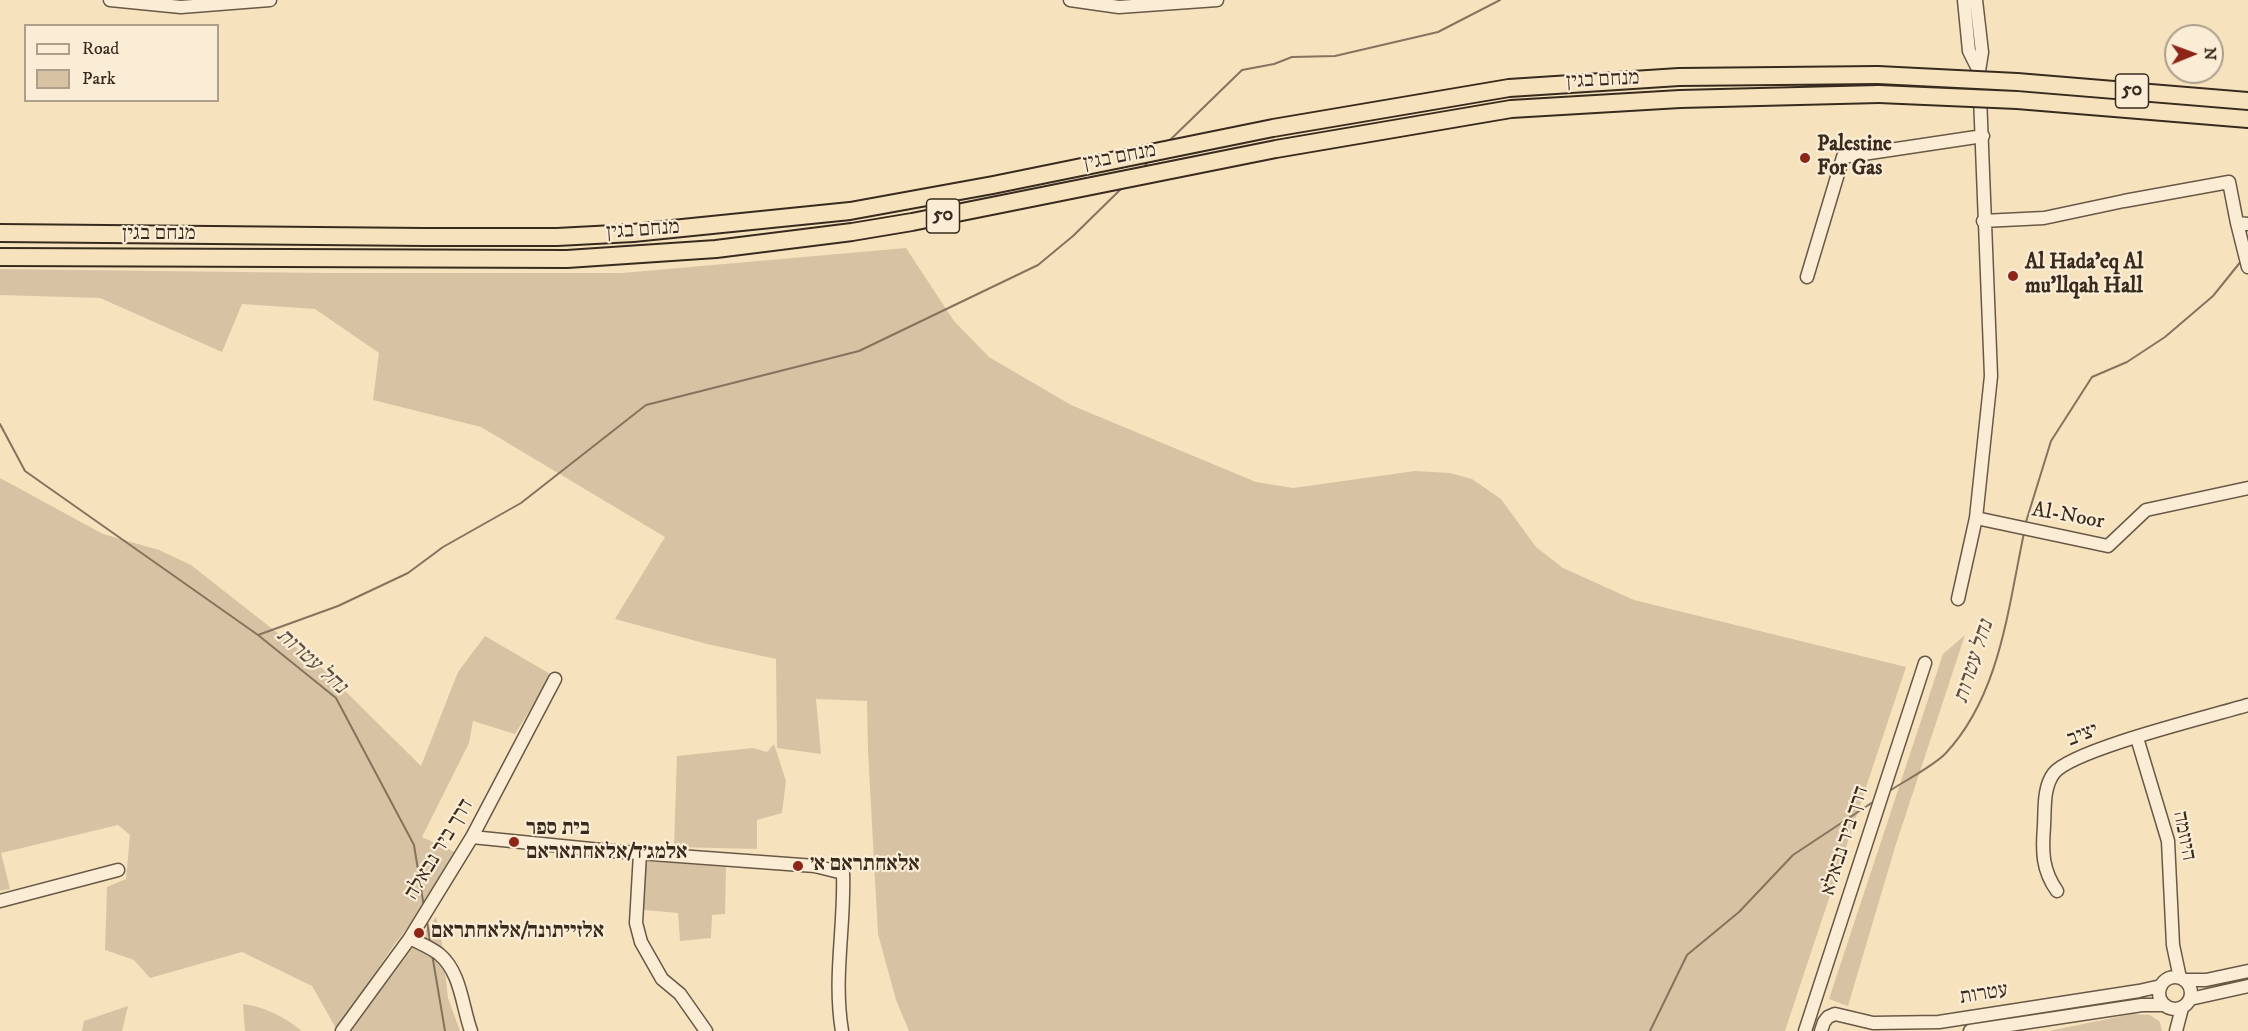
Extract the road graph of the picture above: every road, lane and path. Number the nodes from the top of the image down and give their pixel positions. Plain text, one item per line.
1 (110, 0) edge
2 (270, 0) edge
3 (1070, 0) edge
4 (1217, 0) edge
5 (1964, 0) edge
6 (1976, 0) edge
7 (1979, 70) junction
8 (2248, 101) edge
9 (2248, 119) edge
10 (1983, 136) junction
11 (1983, 220) junction
12 (2242, 224) edge
13 (0, 233) edge
14 (0, 257) edge
15 (2248, 267) edge
16 (1807, 277) dead end
17 (2248, 488) edge
18 (1976, 518) junction
19 (1958, 599) dead end
20 (1925, 663) dead end
21 (555, 679) dead end
22 (2248, 705) edge
23 (2137, 738) junction
24 (472, 837) junction
25 (640, 853) junction
26 (118, 870) dead end
27 (2057, 891) dead end
28 (0, 901) edge
29 (410, 938) junction
30 (2248, 971) edge
31 (2173, 981) junction
32 (2248, 986) edge
33 (2177, 1005) junction
34 (2176, 1030) edge
35 (342, 1031) edge
36 (471, 1031) edge
37 (706, 1031) edge
38 (842, 1031) edge
39 (1805, 1031) edge
40 (1823, 1031) edge
41 (1970, 1031) edge

1 - 2 street
3 - 4 street
5 - 7 street
6 - 7 street
7 - 10 street
8 - 13 highway, מנחם בגין / 50, bridge
9 - 14 highway, מנחם בגין / 50, bridge
10 - 11 street
10 - 16 street
11 - 12 street
11 - 18 street
12 - 15 street
17 - 18 street, Al-Noor
18 - 19 street
20 - 39 street, דרך ביר נבאלא
21 - 24 street, דרך ביר נבאלה
22 - 23 street, יציב
23 - 27 street, יציב
23 - 31 street, היוזמה
24 - 25 street
24 - 29 street, דרך ביר נבאלה
25 - 37 street
25 - 38 street
26 - 28 street
29 - 35 street, דרך ביר נבאלה
29 - 36 street
30 - 31 street, עטרות
31 - 33 street
31 - 33 street
31 - 40 street, עטרות
32 - 33 street, עטרות
33 - 34 street
33 - 41 street, עטרות

